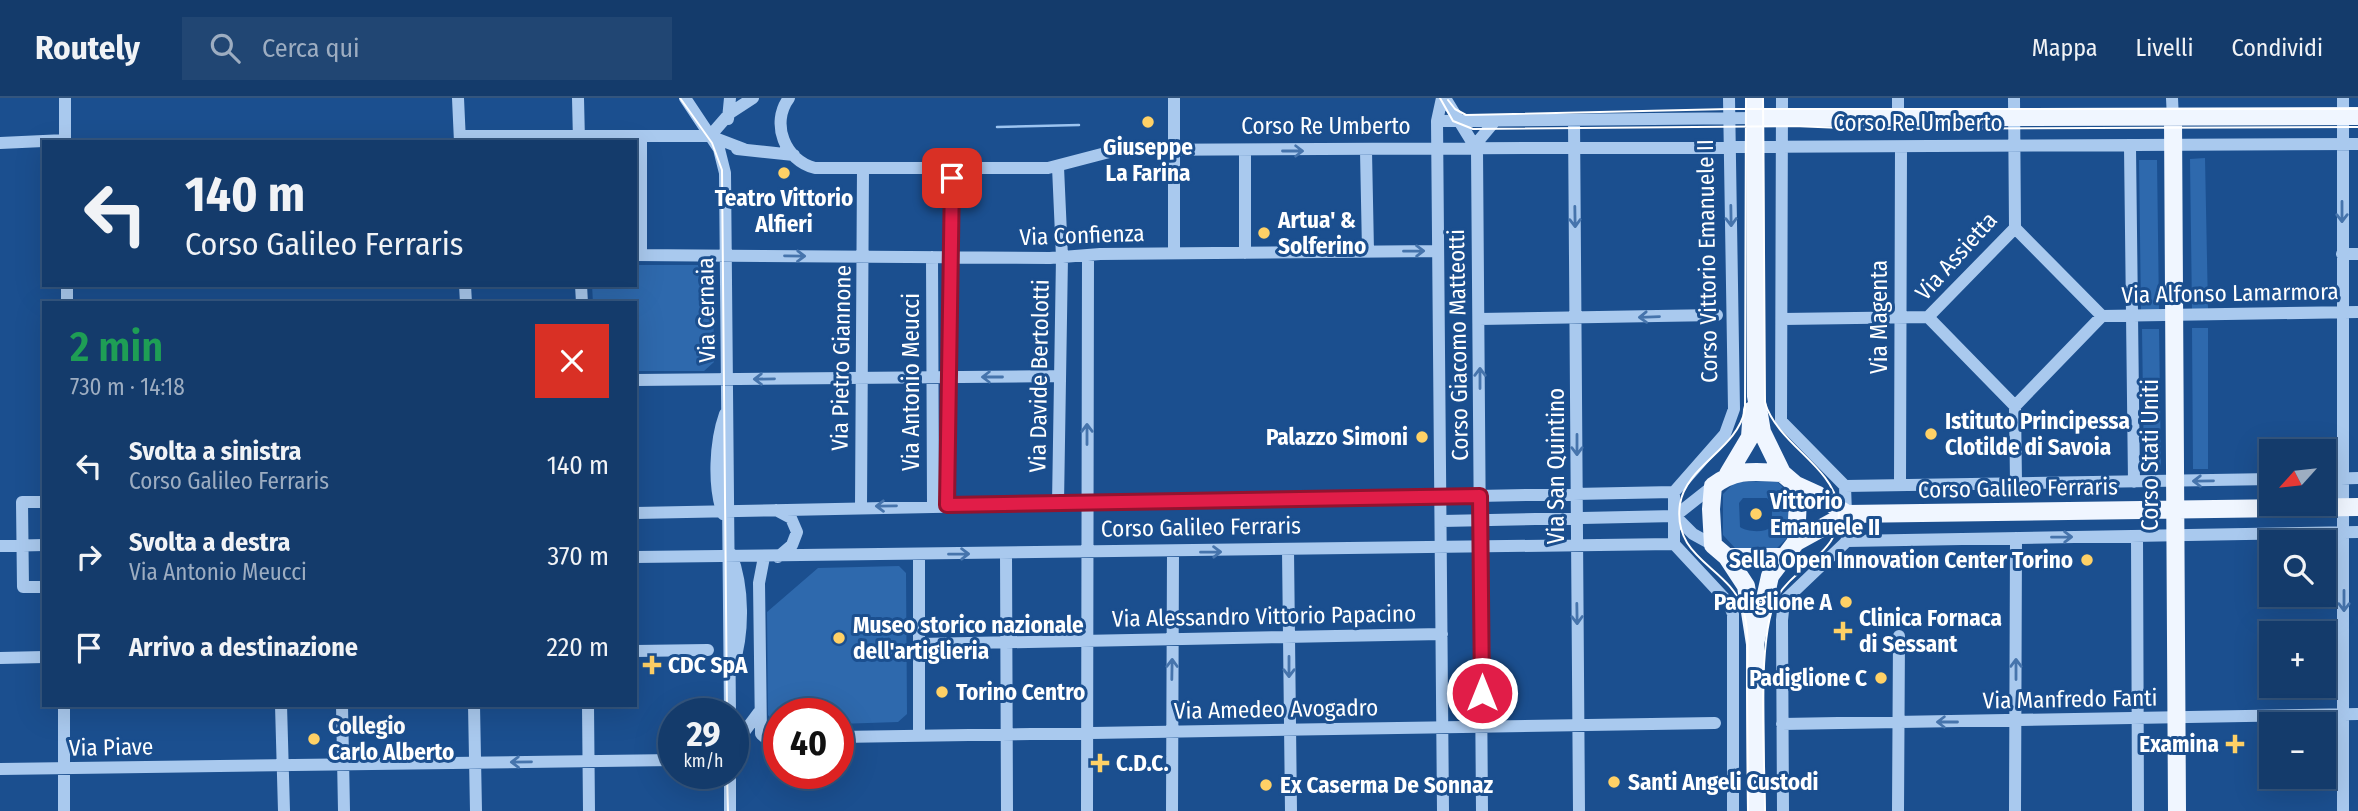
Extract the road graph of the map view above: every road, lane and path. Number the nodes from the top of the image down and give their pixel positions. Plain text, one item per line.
1 (65, 98) edge
2 (458, 98) edge
3 (578, 98) edge
4 (685, 98) edge
5 (730, 98) edge
6 (752, 98) edge
7 (789, 98) edge
8 (1174, 98) edge
9 (1443, 98) edge
10 (1729, 98) edge
11 (1755, 98) edge
12 (1782, 98) edge
13 (1898, 98) edge
14 (2014, 98) edge
15 (2172, 98) edge
16 (2343, 98) edge
17 (730, 113) junction
18 (2350, 116) edge
19 (1729, 118) junction
20 (1755, 118) junction
21 (1782, 118) junction
22 (1898, 118) junction
23 (2015, 119) junction
24 (2173, 119) junction
25 (1574, 120) junction
26 (1437, 121) junction
27 (1460, 121) junction
28 (1495, 121) junction
29 (641, 136) junction
30 (460, 139) edge
31 (578, 139) edge
32 (65, 140) edge
33 (42, 142) edge
34 (717, 142) junction
35 (0, 143) edge
36 (2342, 144) junction
37 (2358, 144) edge
38 (2173, 146) junction
39 (1755, 147) junction
40 (1782, 147) junction
41 (2015, 147) junction
42 (2130, 147) junction
43 (1730, 148) junction
44 (1901, 148) junction
45 (1574, 149) junction
46 (1175, 150) junction
47 (1437, 150) junction
48 (1477, 150) junction
49 (1245, 151) junction
50 (1366, 151) junction
51 (794, 155) junction
52 (1058, 167) junction
53 (863, 168) junction
54 (952, 168) junction
55 (2015, 228) junction
56 (1368, 251) junction
57 (1438, 251) junction
58 (1174, 253) junction
59 (1245, 253) junction
60 (2342, 254) junction
61 (2358, 254) edge
62 (638, 255) edge
63 (727, 255) junction
64 (1088, 255) junction
65 (863, 256) junction
66 (932, 257) junction
67 (1062, 257) junction
68 (949, 258) junction
69 (2358, 312) edge
70 (2343, 313) junction
71 (1725, 315) junction
72 (2174, 315) junction
73 (2102, 316) junction
74 (2131, 316) junction
75 (1900, 317) junction
76 (1928, 317) junction
77 (1479, 319) junction
78 (1576, 319) junction
79 (1783, 319) junction
80 (1060, 376) junction
81 (861, 377) junction
82 (931, 378) junction
83 (947, 378) junction
84 (728, 379) junction
85 (637, 380) edge
86 (1756, 396) junction
87 (2015, 406) junction
88 (1782, 473) junction
89 (1728, 474) junction
90 (2336, 478) edge
91 (2342, 478) junction
92 (2358, 478) edge
93 (2259, 480) edge
94 (2175, 481) junction
95 (2134, 482) junction
96 (2015, 483) junction
97 (1796, 485) junction
98 (1900, 485) junction
99 (1713, 486) junction
100 (1845, 486) junction
101 (1674, 492) junction
102 (1578, 494) junction
103 (1441, 496) junction
104 (1480, 496) junction
105 (42, 502) edge
106 (1058, 503) junction
107 (1087, 503) junction
108 (947, 505) junction
109 (933, 506) junction
110 (861, 507) junction
111 (2351, 507) edge
112 (771, 509) junction
113 (724, 510) junction
114 (2175, 510) junction
115 (637, 513) edge
116 (1847, 514) junction
117 (1675, 516) junction
118 (1577, 519) junction
119 (1442, 521) junction
120 (1481, 522) junction
121 (2358, 531) edge
122 (2344, 532) junction
123 (2175, 535) junction
124 (2137, 536) junction
125 (2016, 538) junction
126 (1847, 541) junction
127 (1796, 542) junction
128 (1674, 544) junction
129 (42, 545) edge
130 (1577, 545) junction
131 (1713, 545) junction
132 (0, 546) edge
133 (22, 546) junction
134 (1442, 546) junction
135 (1481, 546) junction
136 (1288, 550) junction
137 (1173, 552) junction
138 (729, 553) junction
139 (1006, 553) junction
140 (1088, 553) junction
141 (919, 555) junction
142 (1727, 556) junction
143 (637, 557) edge
144 (771, 557) junction
145 (1783, 557) junction
146 (42, 587) edge
147 (1442, 634) junction
148 (1289, 636) junction
149 (1899, 636) dead end
150 (1172, 639) junction
151 (1088, 641) junction
152 (1008, 642) junction
153 (920, 644) junction
154 (1755, 644) junction
155 (729, 649) junction
156 (637, 651) edge
157 (42, 657) edge
158 (0, 658) edge
159 (729, 677) junction
160 (730, 698) edge
161 (64, 707) edge
162 (281, 707) edge
163 (342, 707) edge
164 (474, 707) edge
165 (588, 707) edge
166 (759, 712) junction
167 (2344, 714) junction
168 (2358, 714) edge
169 (2176, 718) junction
170 (2138, 719) junction
171 (2016, 720) junction
172 (1899, 722) junction
173 (1725, 723) junction
174 (1782, 724) junction
175 (749, 725) edge
176 (1578, 725) junction
177 (1443, 727) junction
178 (1482, 727) junction
179 (1288, 729) junction
180 (1171, 731) junction
181 (1087, 732) junction
182 (1007, 733) junction
183 (919, 735) junction
184 (763, 736) edge
185 (854, 737) edge
186 (658, 760) edge
187 (589, 761) junction
188 (475, 762) junction
189 (343, 764) junction
190 (284, 765) junction
191 (0, 769) edge
192 (64, 770) junction
193 (730, 789) edge
194 (64, 811) edge
195 (284, 811) edge
196 (344, 811) edge
197 (476, 811) edge
198 (589, 811) edge
199 (730, 811) edge
200 (1007, 811) edge
201 (1087, 811) edge
202 (1172, 811) edge
203 (1291, 811) edge
204 (1443, 811) edge
205 (1482, 811) edge
206 (1579, 811) edge
207 (1733, 811) edge
208 (1756, 811) edge
209 (1783, 811) edge
210 (1898, 811) edge
211 (2015, 811) edge
212 (2138, 811) edge
213 (2177, 811) edge
214 (2343, 811) edge

1 - 32 street
2 - 30 street
3 - 31 street
4 - 34 street
5 - 17 street
6 - 17 street
7 - 51 street
8 - 46 street
9 - 26 street, Corso Giacomo Matteotti
9 - 27 street, Corso Giacomo Matteotti
10 - 19 street, Corso Vittorio Emanuele II
11 - 20 main road, Corso Vittorio Emanuele II
12 - 21 street
13 - 22 street
14 - 23 street, Via Assietta
15 - 24 street, Corso Stati Uniti
16 - 18 street
17 - 34 street
18 - 24 main road, Corso Re Umberto
18 - 36 street
19 - 20 street, Corso Re Umberto
19 - 25 street, Corso Re Umberto
19 - 43 street, Corso Vittorio Emanuele II
20 - 21 main road, Corso Re Umberto
20 - 39 main road, Corso Vittorio Emanuele II
21 - 22 main road, Corso Re Umberto
21 - 40 street
22 - 23 main road, Corso Re Umberto
23 - 24 main road, Corso Re Umberto
23 - 41 street, Via Assietta
24 - 38 main road, Corso Stati Uniti
25 - 28 street, Corso Re Umberto
25 - 45 street, Via San Quintino
26 - 27 street, Corso Re Umberto
26 - 47 street, Corso Giacomo Matteotti
27 - 28 street, Corso Re Umberto
27 - 48 street, Corso Giacomo Matteotti
28 - 48 street
29 - 31 street, Corso Re Umberto
29 - 34 street, Corso Re Umberto
29 - 62 street
30 - 31 street, Corso Re Umberto
33 - 35 street
34 - 51 street, Corso Re Umberto
34 - 63 street, Via Cernaia
36 - 37 street, Corso Re Umberto
36 - 38 street, Corso Re Umberto
36 -> 60 street
38 - 42 street, Corso Re Umberto
38 - 72 main road, Corso Stati Uniti
39 - 40 street, Corso Re Umberto
39 - 43 street, Corso Re Umberto
39 - 86 main road, Corso Vittorio Emanuele II
40 - 44 street, Corso Re Umberto
40 - 79 street
41 - 42 street, Corso Re Umberto
41 - 44 street, Corso Re Umberto
41 - 55 street, Via Assietta
42 - 74 street, Corso Stati Uniti
43 - 45 street, Corso Re Umberto
43 -> 71 street, Corso Vittorio Emanuele II
44 - 75 street, Via Magenta
45 - 48 street, Corso Re Umberto
45 -> 78 street, Via San Quintino
46 - 49 street, Corso Re Umberto
46 - 52 street, Corso Re Umberto
46 - 58 street
47 - 48 street, Corso Re Umberto
47 - 50 street, Corso Re Umberto
47 - 57 street, Corso Giacomo Matteotti
48 - 77 street, Corso Giacomo Matteotti
49 -> 50 street, Corso Re Umberto
49 - 59 street
50 - 56 street
51 - 53 street, Corso Re Umberto
52 - 54 street, Corso Re Umberto
52 - 67 street, Via Davide Bertolotti
53 - 54 street, Corso Re Umberto
53 - 65 street, Via Pietro Giannone
54 - 68 street, Via Antonio Meucci
55 - 73 street
55 - 76 street, Via Assietta
56 -> 57 street, Via Confienza
56 - 59 street, Via Confienza
57 - 103 street, Corso Giacomo Matteotti
58 - 59 street, Via Confienza
58 - 64 street, Via Confienza
60 - 61 street
60 - 70 street
62 - 63 street, Via Confienza
63 -> 65 street, Via Confienza
63 - 84 street, Via Cernaia
64 - 67 street, Via Confienza
107 -> 64 street, Via Davide Bertolotti
65 - 66 street, Via Confienza
65 - 81 street, Via Pietro Giannone
66 - 68 street, Via Confienza
66 - 82 street, Via Antonio Meucci
67 - 68 street, Via Confienza
67 - 80 street, Via Davide Bertolotti
68 - 83 street, Via Antonio Meucci
69 - 70 street, Via Alfonso Lamarmora
70 - 72 street, Via Alfonso Lamarmora
70 - 91 street
71 -> 78 street
71 - 101 street, Corso Vittorio Emanuele II
72 - 74 street, Via Alfonso Lamarmora
72 - 94 main road, Corso Stati Uniti
73 - 74 street, Via Alfonso Lamarmora
73 - 87 street
74 - 95 street, Corso Stati Uniti
75 - 76 street
75 - 79 street
75 - 98 street, Via Magenta
76 - 87 street, Via Assietta
77 - 78 street
104 -> 77 street, Corso Giacomo Matteotti
78 -> 102 street, Via San Quintino
79 - 100 street
80 -> 83 street
80 - 106 street, Via Davide Bertolotti
81 - 82 street
81 -> 84 street
81 - 110 street, Via Pietro Giannone
82 - 83 street
82 - 109 street, Via Antonio Meucci
83 - 108 street, Via Antonio Meucci
84 - 85 street
84 - 113 street, Via Cernaia
86 - 88 main road, Corso Vittorio Emanuele II
86 - 89 main road, Corso Vittorio Emanuele II
87 - 96 street
88 - 89 main road
88 - 97 main road
89 - 99 main road
90 - 91 street
91 - 92 street
91 - 111 street
93 -> 94 street, Corso Galileo Ferraris
94 - 95 street, Corso Galileo Ferraris
94 - 114 main road, Corso Stati Uniti
95 - 96 street, Corso Galileo Ferraris
96 - 98 street, Corso Galileo Ferraris
97 - 116 main road
97 - 127 main road
98 - 100 street, Corso Galileo Ferraris
99 - 117 street
99 - 131 main road
100 - 116 street
101 - 102 street, Corso Galileo Ferraris
101 - 117 street
102 - 104 street, Corso Galileo Ferraris
102 - 118 street, Via San Quintino
103 - 104 street, Corso Galileo Ferraris
103 - 107 street, Corso Galileo Ferraris
103 - 119 street, Corso Giacomo Matteotti
104 - 120 street, Corso Giacomo Matteotti
105 - 133 street
106 - 107 street, Corso Galileo Ferraris
106 - 108 street, Corso Galileo Ferraris
107 - 140 street, Via Davide Bertolotti
108 - 109 street, Corso Galileo Ferraris
109 -> 110 street, Corso Galileo Ferraris
110 - 112 street, Corso Galileo Ferraris
111 - 114 main road, Corso Galileo Ferraris
111 - 122 street
112 - 113 street, Corso Galileo Ferraris
112 - 144 street
113 - 115 street, Corso Galileo Ferraris
113 - 138 street, Via Cernaia
114 - 116 main road, Corso Galileo Ferraris
114 - 123 main road, Corso Stati Uniti
116 - 126 street
116 - 127 main road, Corso Galileo Ferraris
117 - 118 street
117 - 128 street
117 - 131 street
118 - 120 street
118 - 130 street, Via San Quintino
119 - 120 street
119 - 134 street, Corso Giacomo Matteotti
120 - 135 street, Corso Giacomo Matteotti
121 - 122 street
122 - 123 street
122 -> 167 street
123 - 124 street
123 - 169 main road, Corso Stati Uniti
125 -> 124 street
124 - 170 street, Corso Stati Uniti
125 - 126 street
171 -> 125 street
126 - 174 street
127 - 145 main road
128 - 130 street, Corso Galileo Ferraris
128 - 173 street
129 - 133 street
130 - 135 street, Corso Galileo Ferraris
130 -> 176 street, Via San Quintino
131 - 142 main road
132 - 133 street
133 - 146 street
134 - 135 street, Corso Galileo Ferraris
134 - 136 street, Corso Galileo Ferraris
134 - 147 street, Corso Giacomo Matteotti
135 - 178 street, Corso Giacomo Matteotti
137 -> 136 street, Corso Galileo Ferraris
136 - 148 street
137 - 140 street, Corso Galileo Ferraris
137 - 150 street
138 - 143 street, Corso Galileo Ferraris
138 - 144 street, Corso Galileo Ferraris
138 - 155 street, Via Cernaia
138 - 159 street, Via Cernaia
139 - 140 street, Corso Galileo Ferraris
141 -> 139 street, Corso Galileo Ferraris
139 - 152 street
140 - 151 street, Via Davide Bertolotti
141 - 144 street, Corso Galileo Ferraris
141 - 153 street
142 - 145 main road
142 - 154 main road
144 - 166 street
145 - 154 main road
147 - 148 street, Via Alessandro Vittorio Papacino
147 - 177 street, Corso Giacomo Matteotti
148 - 150 street, Via Alessandro Vittorio Papacino
148 -> 179 street
149 - 172 street
150 - 151 street, Via Alessandro Vittorio Papacino
180 -> 150 street
151 - 152 street, Via Alessandro Vittorio Papacino
151 - 181 street, Via Davide Bertolotti
152 - 153 street, Via Alessandro Vittorio Papacino
152 - 182 street
153 - 183 street
154 - 208 main road
155 - 156 street
155 - 159 street, Via Cernaia
157 - 158 street
159 - 160 street, Via Cernaia
161 - 192 street
162 - 190 street
163 - 189 street
164 - 188 street
165 - 187 street
166 - 175 street
166 - 184 street
167 - 168 street, Via Manfredo Fanti
167 - 169 street, Via Manfredo Fanti
167 - 214 street
169 - 170 street, Via Manfredo Fanti
169 - 213 main road, Corso Stati Uniti
170 - 171 street, Via Manfredo Fanti
170 - 212 street, Corso Stati Uniti
171 -> 172 street, Via Manfredo Fanti
171 - 211 street
172 - 174 street, Via Manfredo Fanti
172 - 210 street
173 - 176 street, Via Amedeo Avogadro
173 - 207 street
174 - 209 street
176 - 178 street, Via Amedeo Avogadro
176 - 206 street, Via San Quintino
177 - 178 street, Via Amedeo Avogadro
177 - 179 street, Via Amedeo Avogadro
177 - 204 street, Corso Giacomo Matteotti
178 - 205 street, Corso Giacomo Matteotti
179 - 180 street, Via Amedeo Avogadro
179 - 203 street
180 - 181 street, Via Amedeo Avogadro
180 - 202 street
181 - 182 street, Via Amedeo Avogadro
181 - 201 street, Via Davide Bertolotti
182 - 183 street, Via Amedeo Avogadro
182 - 200 street
183 - 185 street, Via Amedeo Avogadro
186 - 187 street, Via Piave
187 -> 188 street, Via Piave
187 - 198 street
188 - 189 street, Via Piave
188 - 197 street
189 - 190 street, Via Piave
189 - 196 street
190 - 192 street, Via Piave
190 - 195 street
191 - 192 street, Via Piave
192 - 194 street
193 - 199 street

